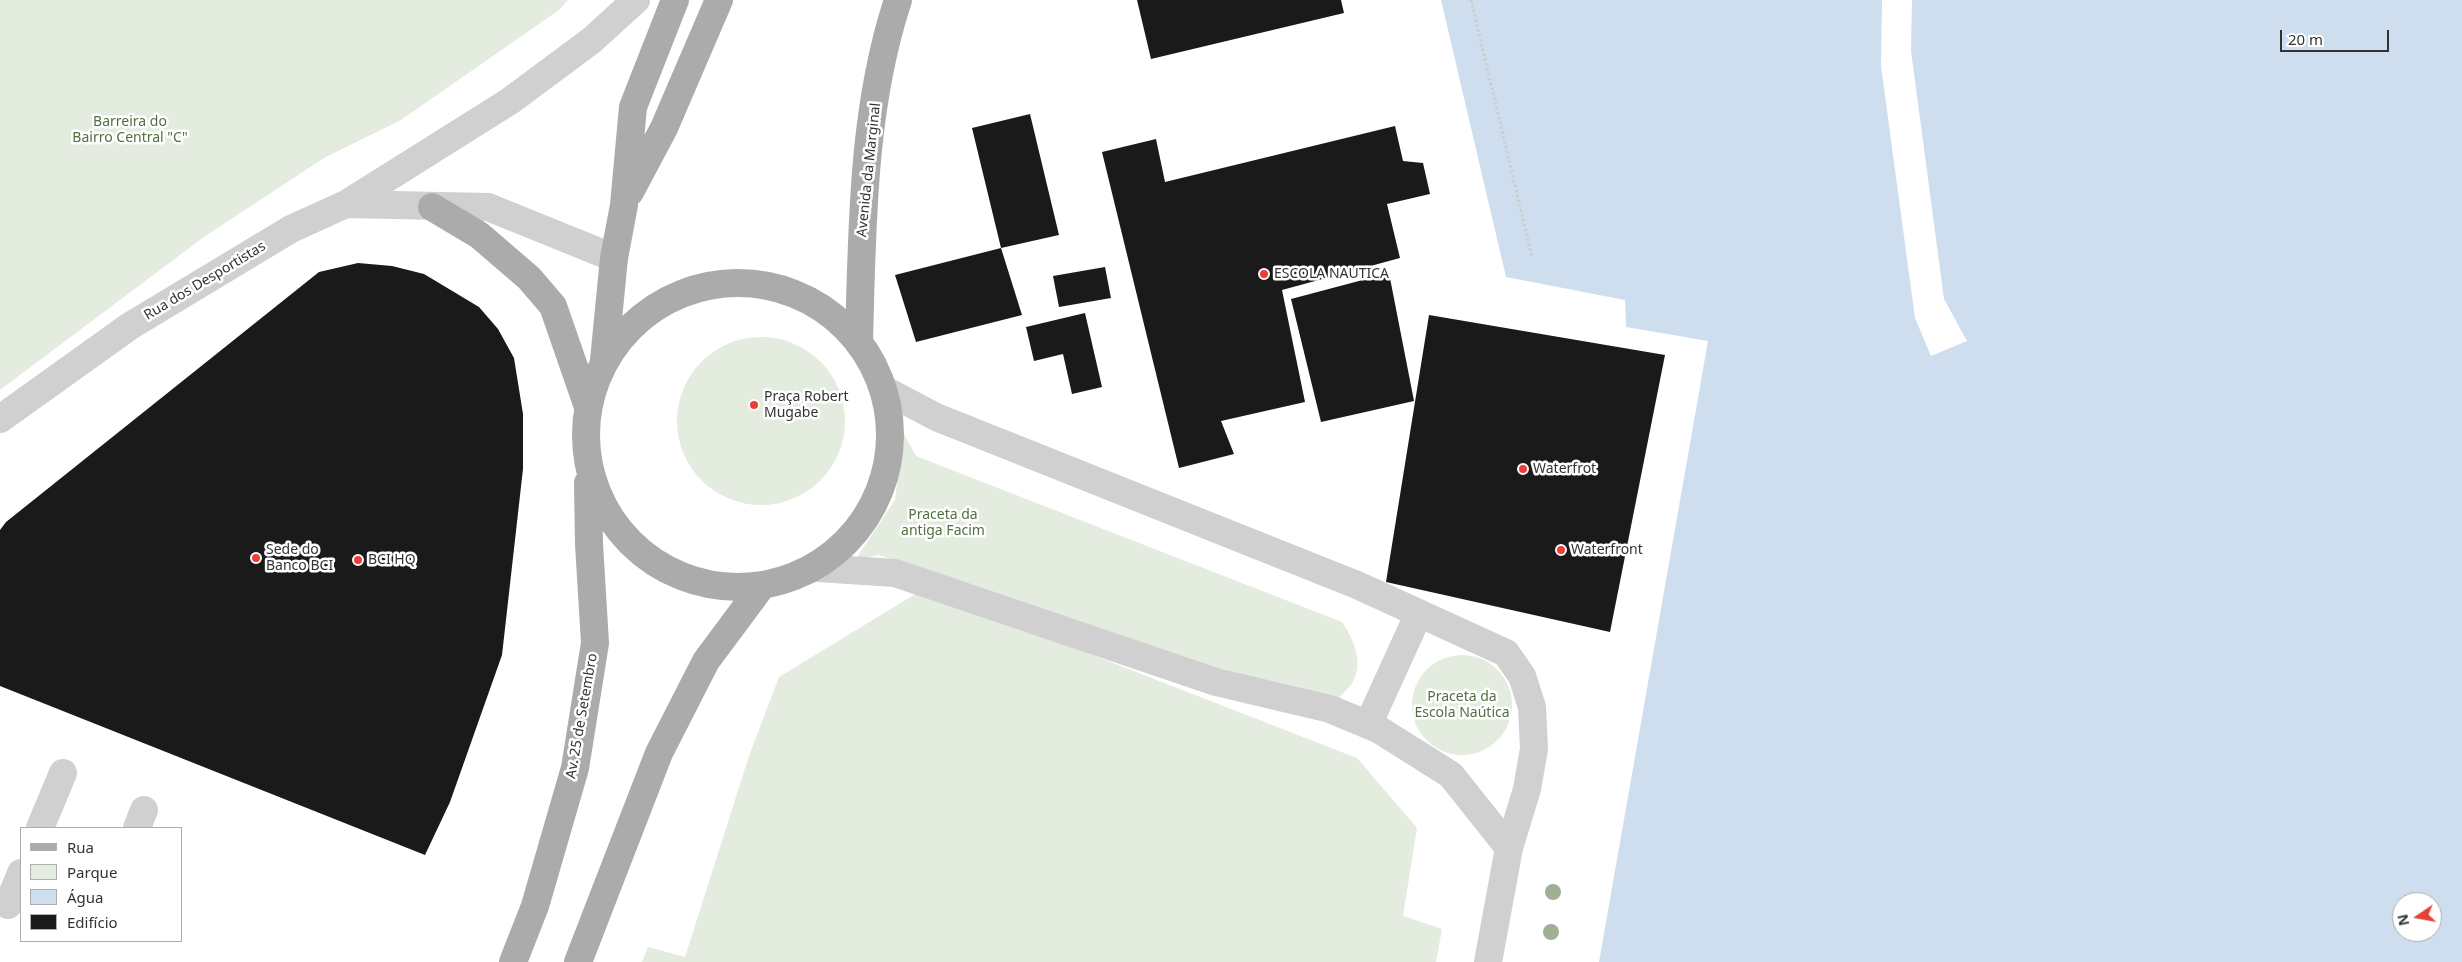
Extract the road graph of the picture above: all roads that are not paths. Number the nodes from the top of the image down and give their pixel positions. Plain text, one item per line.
1 (636, 0) edge
2 (675, 0) edge
3 (719, 0) edge
4 (898, 0) edge
5 (346, 204) junction
6 (624, 204) junction
7 (432, 207) junction
8 (614, 258) junction
9 (859, 343) junction
10 (604, 362) junction
11 (887, 392) junction
12 (588, 407) junction
13 (0, 419) edge
14 (588, 462) junction
15 (818, 568) junction
16 (761, 587) junction
17 (1419, 613) junction
18 (1368, 725) junction
19 (63, 773) dead end
20 (40, 827) edge
21 (1509, 848) junction
22 (20, 876) edge
23 (10, 905) edge
24 (513, 962) edge
25 (578, 962) edge
26 (1488, 962) edge

1 - 5 street
2 - 6 main road
3 - 6 main road
4 - 9 main road, Avenida da Marginal
5 - 7 street, Rua dos Desportistas
5 - 13 street, Rua dos Desportistas
6 - 8 main road
7 - 8 street, Rua dos Desportistas
7 - 12 main road
8 - 10 main road
9 - 10 main road
9 - 11 main road
10 - 12 main road
11 - 15 main road
11 - 17 street
12 - 14 main road
14 - 16 main road
14 - 24 main road, Av. 25 de Setembro
15 - 16 main road
15 - 18 street
16 - 25 main road
17 - 18 street
17 - 21 street
18 - 21 street
19 - 20 street
21 - 26 street
22 - 23 street

